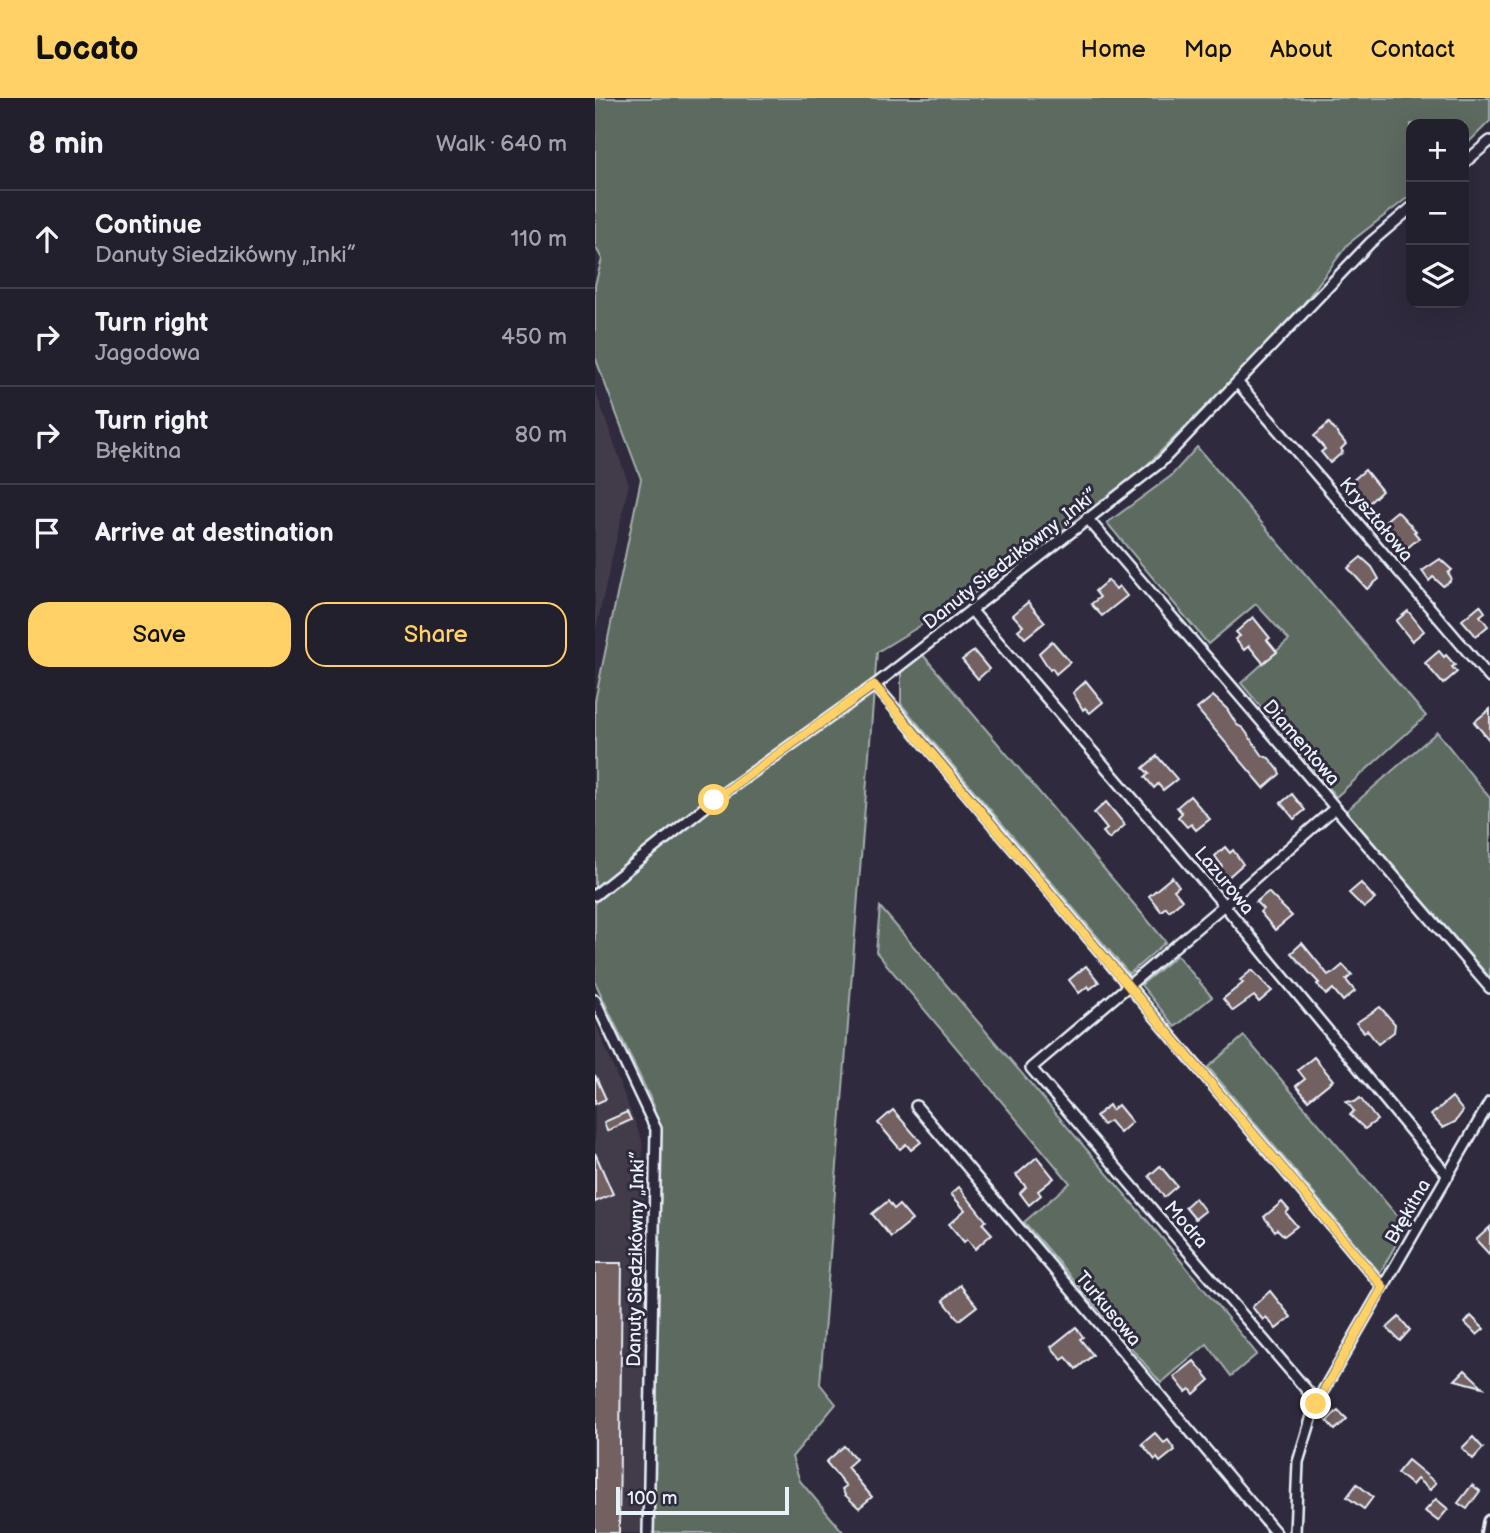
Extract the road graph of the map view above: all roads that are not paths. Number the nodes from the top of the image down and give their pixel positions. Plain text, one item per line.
1 (1490, 141) edge
2 (1469, 159) edge
3 (1406, 212) edge
4 (1238, 383) junction
5 (1087, 518) junction
6 (971, 611) junction
7 (1490, 678) edge
8 (874, 685) junction
9 (1335, 808) junction
10 (595, 895) edge
11 (1224, 905) junction
12 (1128, 985) junction
13 (1490, 988) edge
14 (595, 1000) edge
15 (1490, 1102) edge
16 (916, 1106) dead end
17 (1448, 1176) junction
18 (1383, 1287) junction
19 (1317, 1402) junction
20 (1490, 1522) edge
21 (648, 1533) edge
22 (1276, 1533) edge
23 (1295, 1533) edge
24 (1488, 1533) edge

1 - 2 street
3 - 4 street, Danuty Siedzikówny „Inki”
4 - 5 street, Danuty Siedzikówny „Inki”
4 - 7 street, Kryształowa
5 - 6 street, Danuty Siedzikówny „Inki”
5 - 9 street, Diamentowa
6 - 8 street, Danuty Siedzikówny „Inki”
6 - 11 street, Lazurowa
8 - 10 street, Danuty Siedzikówny „Inki”
8 - 12 street
9 - 11 street
9 - 13 street, Diamentowa
11 - 12 street
11 - 17 street, Lazurowa
12 - 18 street
12 - 19 street, Modra
14 - 21 street, Danuty Siedzikówny „Inki”
15 - 17 street, Błękitna
16 - 22 street, Turkusowa
17 - 18 street, Błękitna
18 - 19 street, Błękitna
19 - 23 street, Błękitna
20 - 24 street

